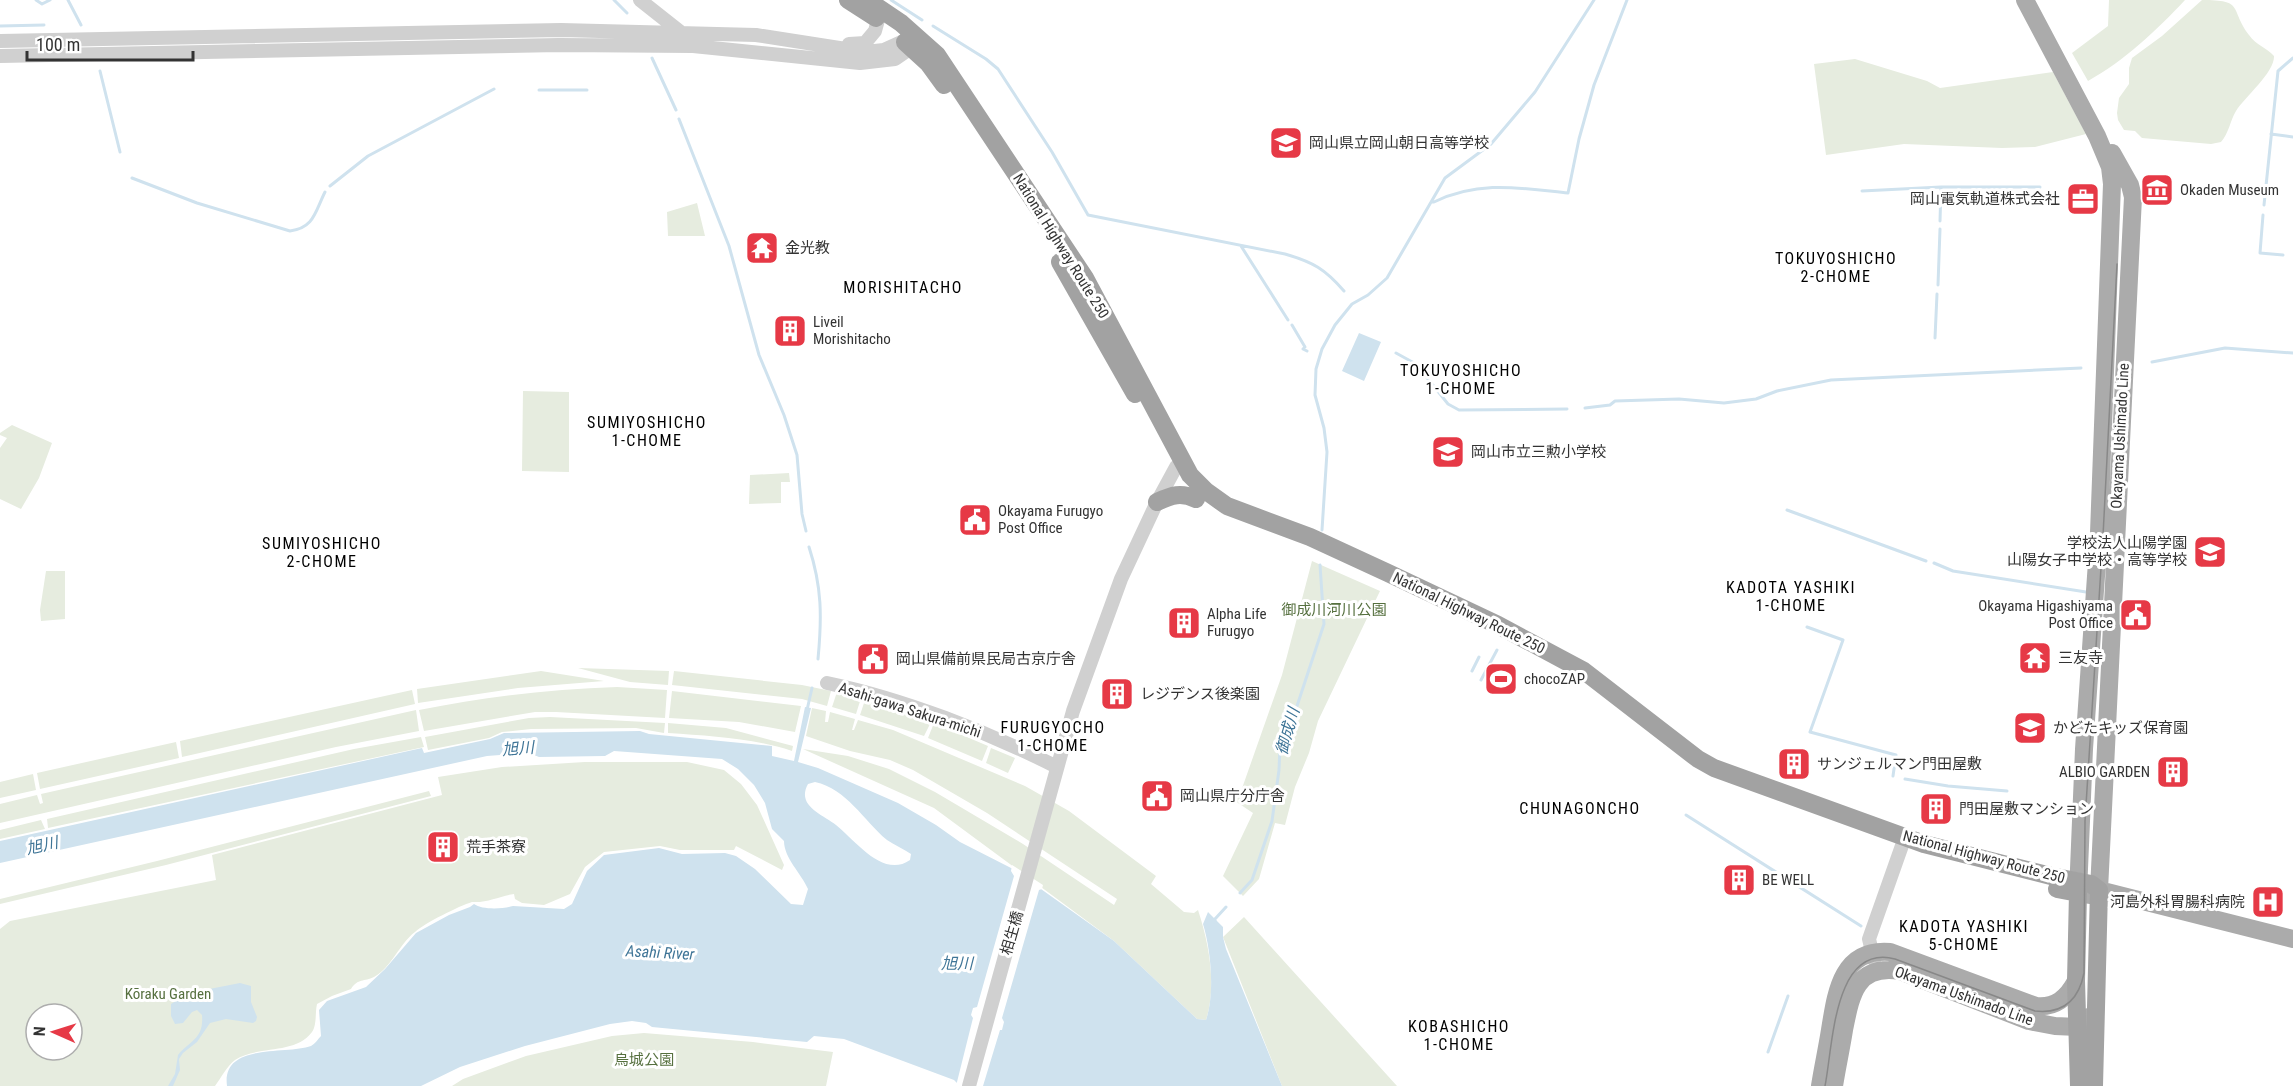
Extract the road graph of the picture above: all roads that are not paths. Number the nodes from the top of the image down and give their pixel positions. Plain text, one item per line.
1 (640, 0) edge
2 (848, 0) edge
3 (867, 0) edge
4 (2025, 0) edge
5 (879, 20) junction
6 (683, 33) junction
7 (0, 41) edge
8 (912, 43) junction
9 (820, 45) junction
10 (693, 46) junction
11 (0, 56) edge
12 (2097, 136) junction
13 (1180, 465) junction
14 (1196, 499) junction
15 (1157, 502) junction
16 (827, 683) dead end
17 (1056, 774) junction
18 (1904, 842) junction
19 (2078, 887) junction
20 (2099, 890) junction
21 (2293, 939) edge
22 (1871, 952) junction
23 (1878, 970) junction
24 (2076, 981) junction
25 (2086, 1003) junction
26 (2055, 1005) junction
27 (2078, 1027) junction
28 (969, 1086) edge
29 (1820, 1086) edge
30 (1834, 1086) edge
31 (2079, 1086) edge
32 (2094, 1086) edge

1 - 6 street
2 - 5 highway, National Highway Route 250
3 - 8 highway, National Highway Route 250
4 - 12 main road, Okayama Ushimado Line
5 - 8 highway, National Highway Route 250
5 - 9 street
6 - 7 street
6 - 9 street
6 - 10 street
8 - 9 street
8 - 10 street
8 - 13 highway, National Highway Route 250
10 - 11 street
12 - 19 main road, Okayama Ushimado Line
12 - 20 main road, Okayama Ushimado Line
13 - 14 highway, National Highway Route 250
13 - 15 street, 相生橋
13 - 18 highway, National Highway Route 250
14 - 15 highway
14 - 18 highway, National Highway Route 250
15 - 17 street, 相生橋
16 - 17 street, Asahi-gawa Sakura-michi
17 - 28 street, 相生橋
18 - 19 highway, National Highway Route 250
18 - 22 street
19 - 20 highway, National Highway Route 250
19 - 24 highway, National Highway Route 250
20 - 21 main road
20 - 25 highway, National Highway Route 250
22 - 23 street
22 - 26 main road, Okayama Ushimado Line
22 - 29 main road
23 - 27 main road, Okayama Ushimado Line
23 - 30 main road, Okayama Ushimado Line
24 - 25 highway, National Highway Route 250
24 - 26 main road, Okayama Ushimado Line
25 - 26 main road
25 - 27 main road
25 - 32 highway, National Highway Route 250
27 - 31 highway

